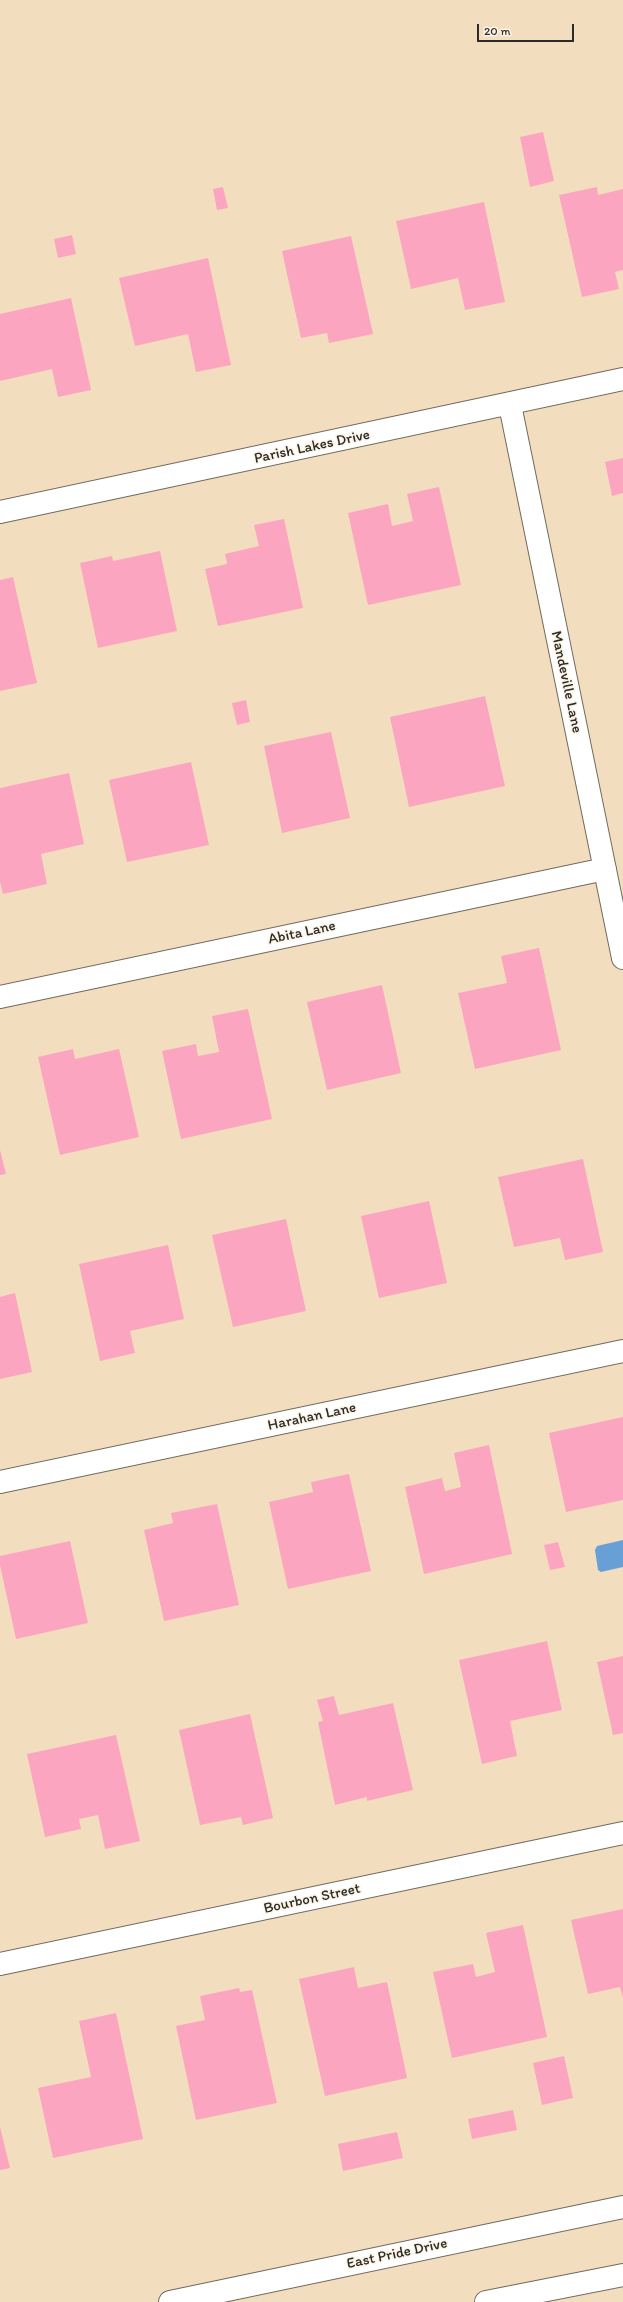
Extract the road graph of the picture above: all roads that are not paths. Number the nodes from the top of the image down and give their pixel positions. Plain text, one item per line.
1 (623, 379) edge
2 (510, 405) junction
3 (0, 512) edge
4 (605, 870) junction
5 (623, 958) edge
6 (0, 997) edge
7 (623, 1351) edge
8 (0, 1482) edge
9 (623, 1833) edge
10 (0, 1964) edge
11 (623, 2207) edge
12 (623, 2275) edge
13 (170, 2302) edge
14 (486, 2302) edge

1 - 2 street, Parish Lakes Drive
2 - 3 street, Parish Lakes Drive
2 - 4 street, Mandeville Lane
4 - 5 street, Mandeville Lane
4 - 6 street, Abita Lane
7 - 8 street, Harahan Lane
9 - 10 street, Bourbon Street
11 - 13 street, East Pride Drive
12 - 14 street

